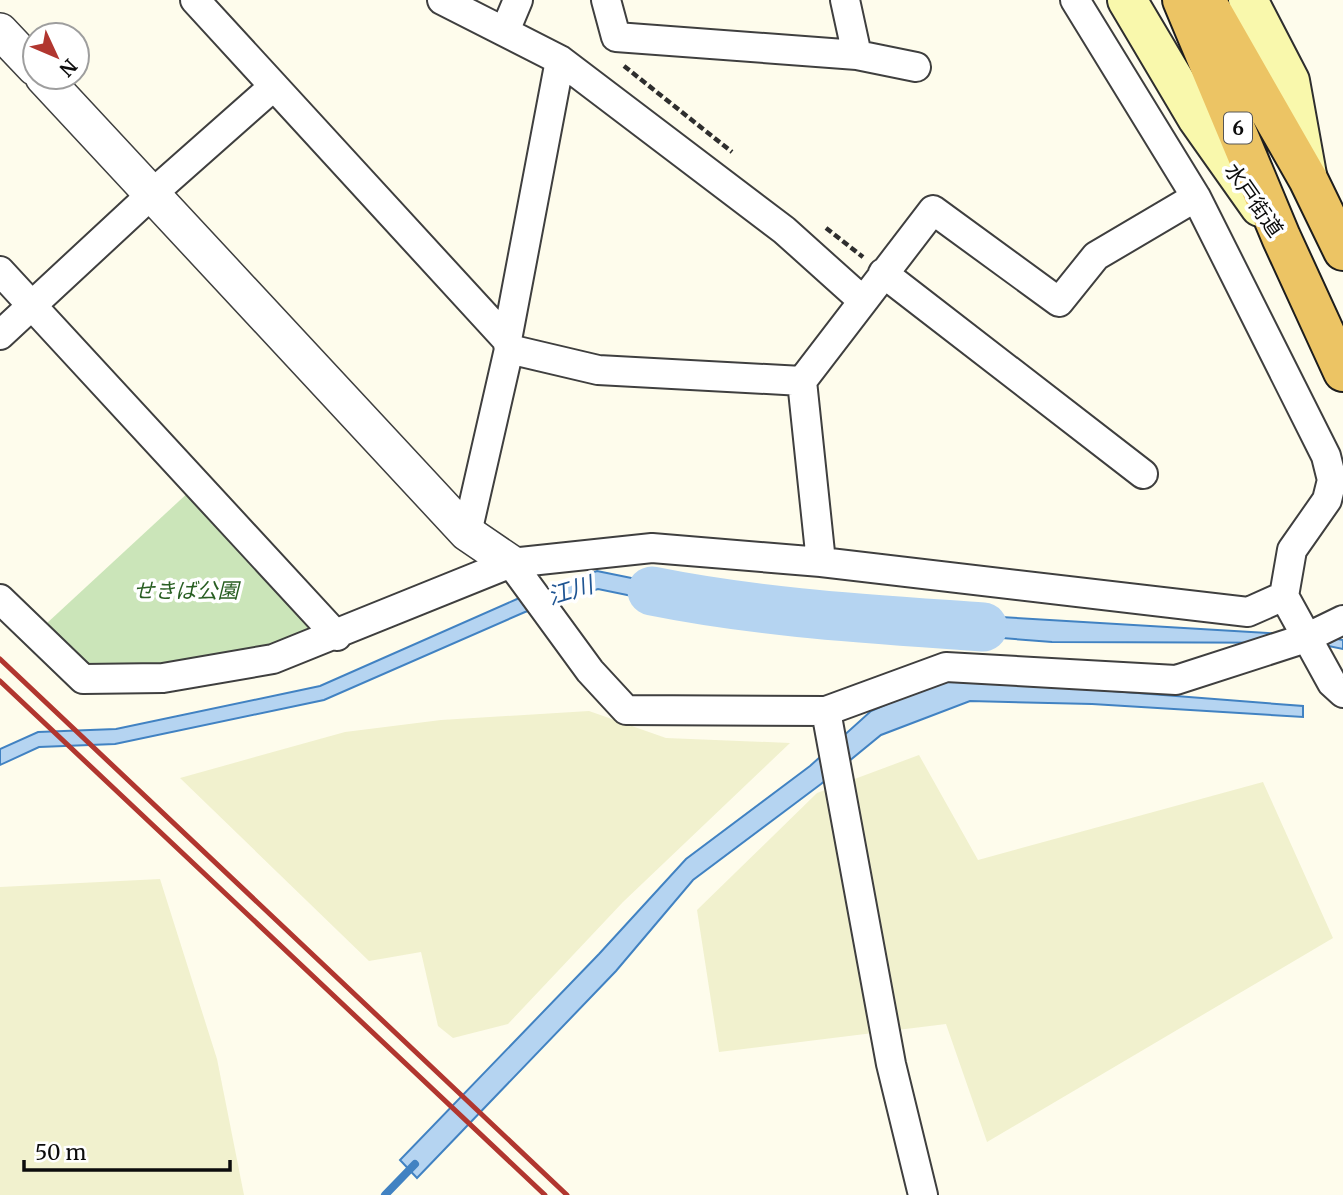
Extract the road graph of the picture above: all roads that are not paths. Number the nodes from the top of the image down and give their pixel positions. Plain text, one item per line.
1 (195, 0) edge
2 (442, 0) edge
3 (518, 0) edge
4 (606, 0) edge
5 (845, 0) edge
6 (1075, 0) edge
7 (1127, 0) edge
8 (1248, 0) edge
9 (1198, 6) edge
10 (0, 31) edge
11 (505, 31) junction
12 (21, 53) edge
13 (857, 55) junction
14 (560, 60) junction
15 (916, 67) dead end
16 (274, 86) junction
17 (56, 91) edge
18 (1308, 179) junction
19 (153, 193) junction
20 (1196, 197) junction
21 (1281, 237) junction
22 (1343, 251) edge
23 (0, 271) edge
24 (883, 273) junction
25 (862, 300) junction
26 (32, 305) junction
27 (0, 335) edge
28 (508, 344) junction
29 (1343, 372) edge
30 (802, 381) junction
31 (1143, 474) dead end
32 (467, 533) junction
33 (821, 562) junction
34 (511, 563) junction
35 (1284, 597) junction
36 (0, 599) edge
37 (1343, 620) edge
38 (337, 636) junction
39 (1306, 638) junction
40 (1343, 693) edge
41 (826, 711) junction
42 (923, 1195) edge

1 - 16 street
2 - 11 street
3 - 11 street
4 - 13 street
5 - 13 street
6 - 20 street
7 - 21 main road, 水戸街道
8 - 18 main road
9 - 18 highway, 6
9 - 21 highway, 6
10 - 12 street
11 - 14 street
13 - 15 street
14 - 25 street
14 - 28 street
16 - 19 street
16 - 28 street
17 - 19 street
18 - 22 highway, 6
19 - 26 street
19 - 32 street
20 - 24 street
20 - 35 street
21 - 29 highway, 水戸街道 / 6
23 - 26 street
24 - 25 street
24 - 31 street
25 - 30 street
26 - 27 street
26 - 38 street
28 - 30 street
28 - 32 street
30 - 33 street
32 - 34 street
33 - 34 street
33 - 35 street
34 - 38 street
34 - 41 street
35 - 39 street
36 - 38 street
37 - 39 street
39 - 40 street
39 - 41 street
41 - 42 street

